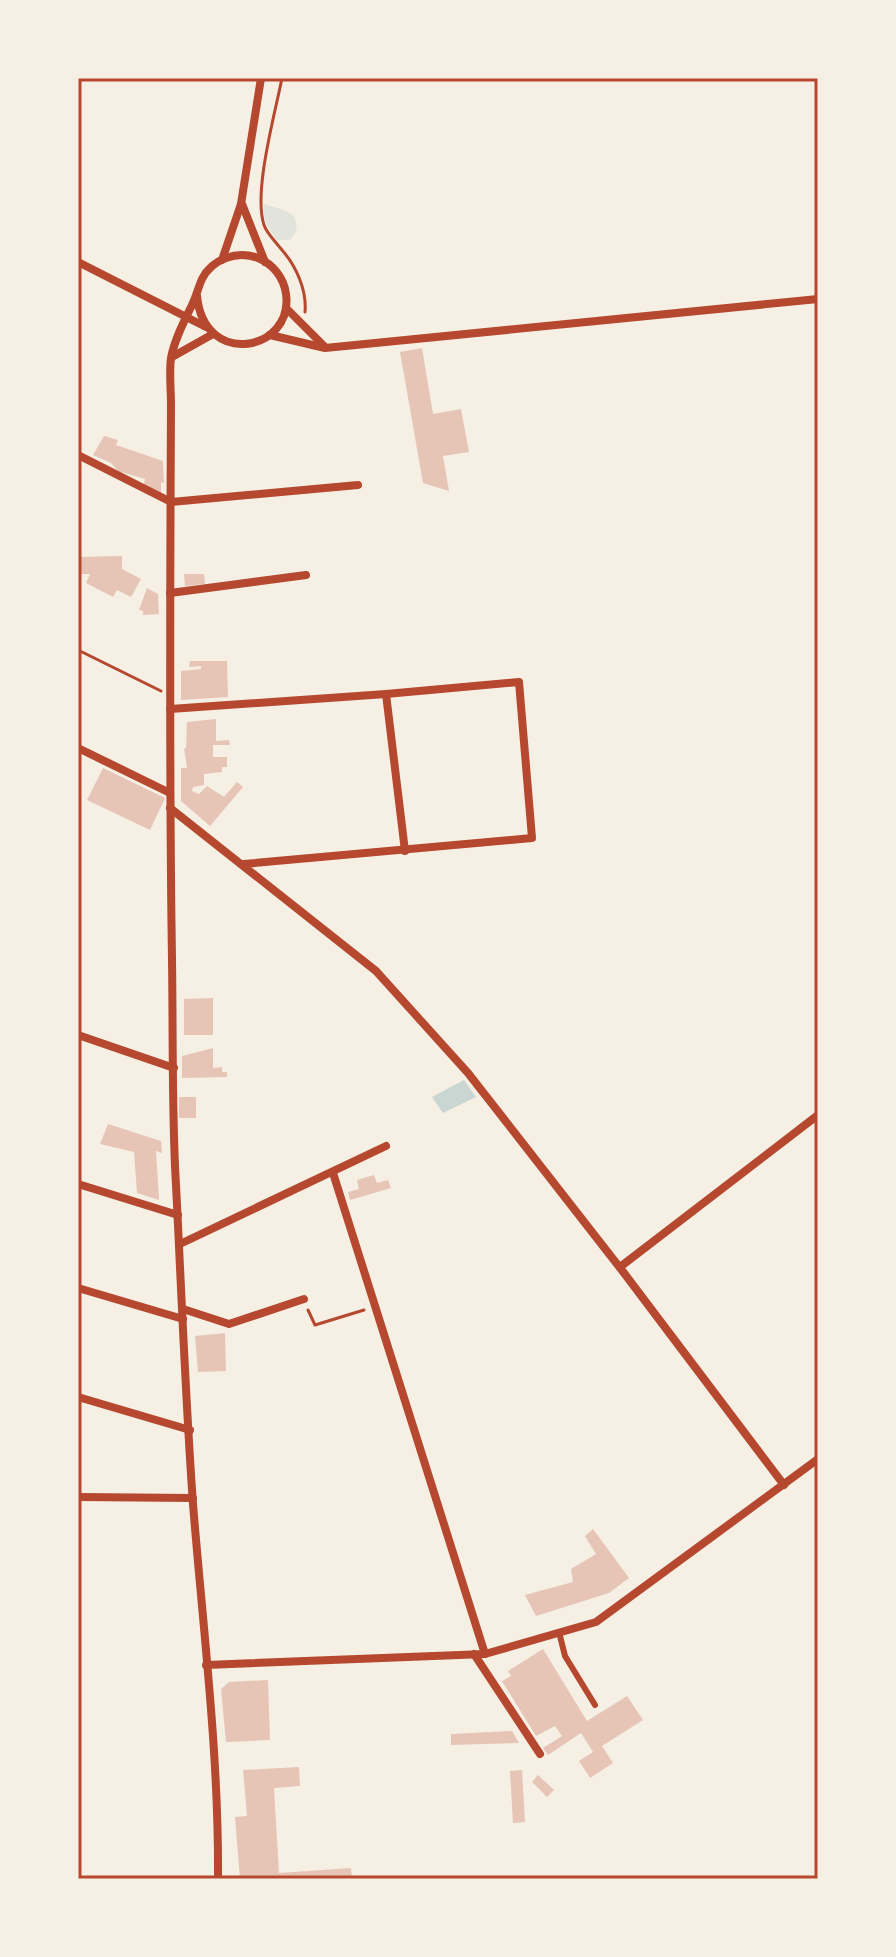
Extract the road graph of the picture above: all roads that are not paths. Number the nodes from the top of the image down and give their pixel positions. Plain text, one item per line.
1 (261, 78) edge
2 (241, 204) junction
3 (222, 260) junction
4 (78, 262) edge
5 (265, 262) junction
6 (197, 296) junction
7 (818, 299) edge
8 (286, 308) junction
9 (186, 317) junction
10 (210, 330) junction
11 (270, 335) junction
12 (325, 348) junction
13 (171, 357) junction
14 (78, 455) edge
15 (358, 485) dead end
16 (171, 502) junction
17 (306, 575) dead end
18 (170, 593) junction
19 (386, 694) junction
20 (170, 709) junction
21 (78, 748) edge
22 (170, 793) junction
23 (170, 808) junction
24 (405, 851) junction
25 (243, 864) junction
26 (78, 1035) edge
27 (174, 1068) junction
28 (818, 1115) edge
29 (386, 1146) dead end
30 (333, 1173) junction
31 (78, 1184) edge
32 (178, 1215) junction
33 (180, 1244) junction
34 (620, 1267) junction
35 (78, 1288) edge
36 (304, 1299) road end
37 (183, 1314) junction
38 (78, 1397) edge
39 (190, 1430) junction
40 (818, 1459) edge
41 (784, 1485) junction
42 (78, 1497) edge
43 (193, 1498) junction
44 (559, 1632) junction
45 (474, 1654) junction
46 (485, 1654) junction
47 (206, 1665) junction
48 (595, 1705) dead end
49 (540, 1754) dead end
50 (218, 1879) edge

1 - 2 street
2 - 3 street
2 - 5 street
3 - 5 street
3 - 6 street
4 - 9 street
5 - 8 street
6 - 9 street
6 - 10 street
7 - 12 street
8 - 11 street
8 - 12 street
9 - 10 street
9 - 13 street
10 - 11 street
10 - 13 street
11 - 12 street
13 - 16 street
14 - 16 street
15 - 16 street
16 - 18 street
17 - 18 street
18 - 20 street
19 - 20 street
19 - 24 street
19 - 24 street
20 - 22 street
21 - 22 street
22 - 23 street
23 - 25 street
23 - 27 street
24 - 25 street
25 - 34 street
26 - 27 street
27 - 32 street
28 - 34 street
29 - 30 street
30 - 33 street
30 - 46 street
31 - 32 street
32 - 33 street
33 - 37 street
34 - 41 street
35 - 37 street
36 - 37 street
37 - 39 street
38 - 39 street
39 - 43 street
40 - 41 street
41 - 44 street
42 - 43 street
43 - 47 street
44 - 46 street
44 - 48 street
45 - 46 street
45 - 47 street
45 - 49 street
47 - 50 street

